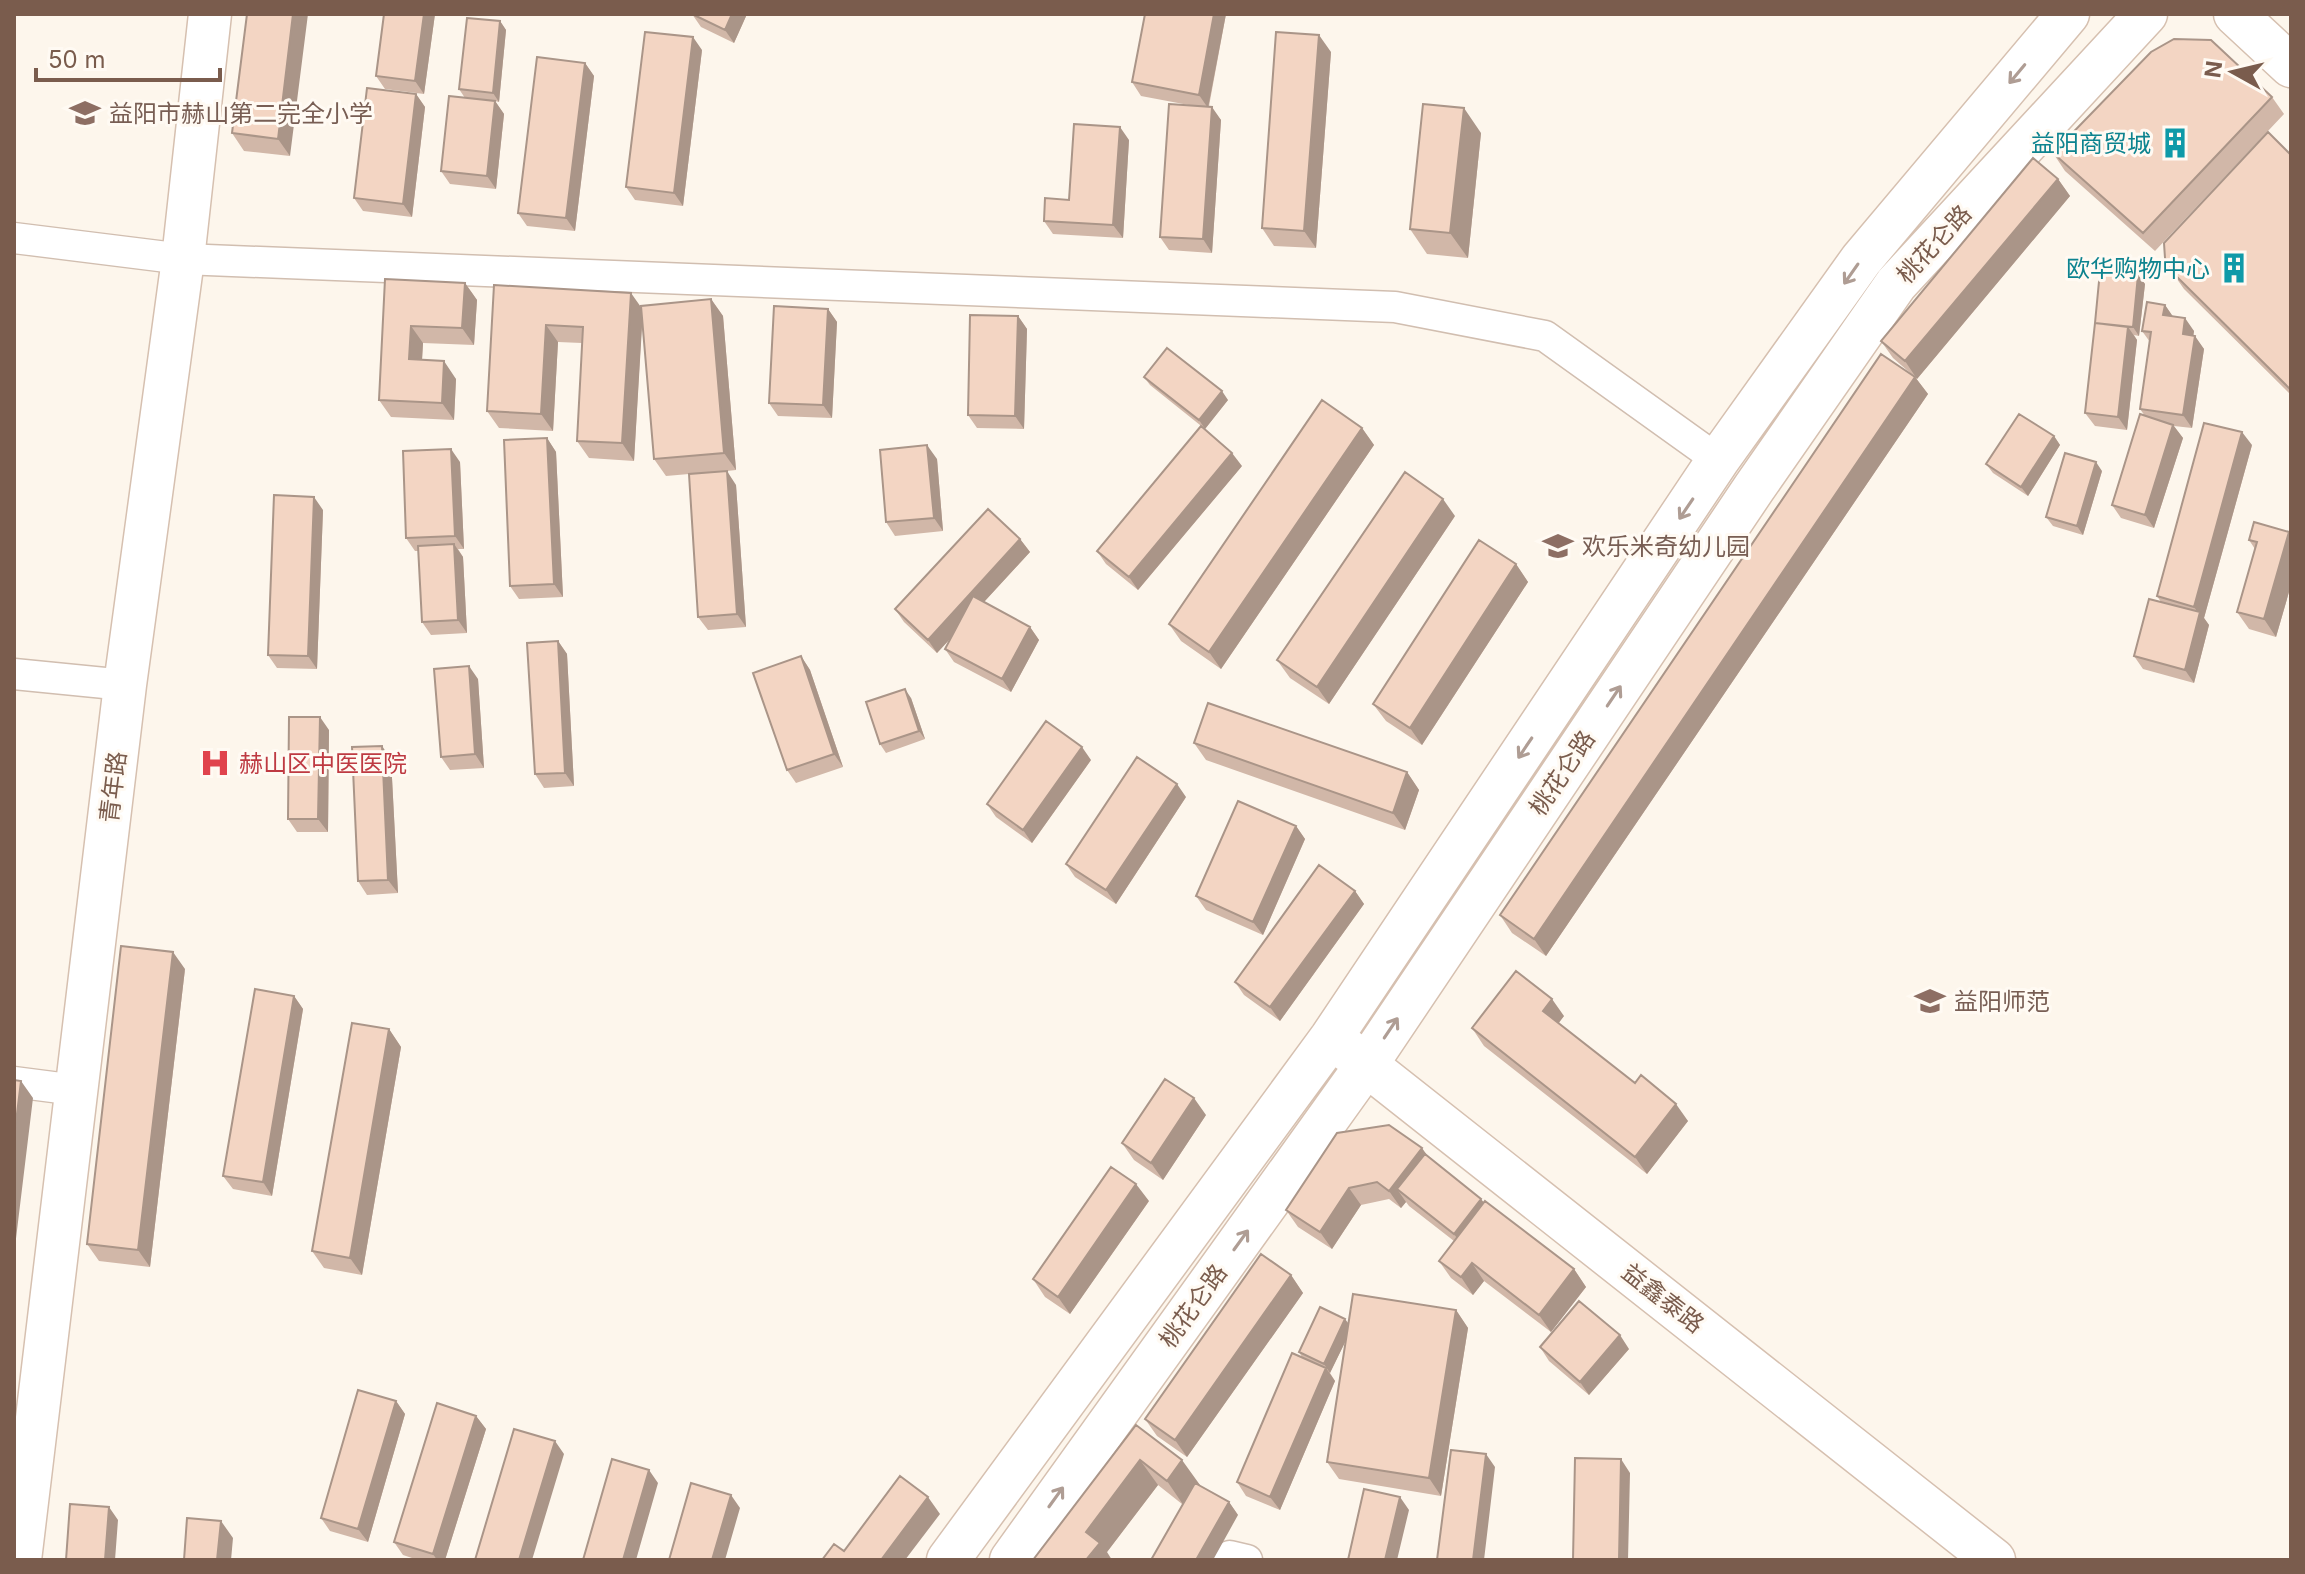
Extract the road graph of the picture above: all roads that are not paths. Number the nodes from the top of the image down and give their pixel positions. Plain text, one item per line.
1 (210, 14) edge
2 (2068, 14) edge
3 (2146, 14) edge
4 (2235, 14) edge
5 (2291, 66) edge
6 (14, 238) edge
7 (183, 259) junction
8 (1718, 460) junction
9 (14, 674) edge
10 (125, 685) junction
11 (1331, 1038) junction
12 (1367, 1064) junction
13 (14, 1082) edge
14 (76, 1090) junction
15 (20, 1560) edge
16 (948, 1560) edge
17 (1011, 1560) edge
18 (1227, 1560) edge
19 (1247, 1560) edge
20 (1994, 1560) edge

1 - 7 main road, 青年路
2 -> 8 main road, 桃花仑路
12 -> 3 main road, 桃花仑路
4 - 5 main road
6 - 7 street
7 - 8 street
7 - 10 main road, 青年路
8 -> 11 main road, 桃花仑路
9 - 10 street
10 - 14 main road, 青年路
11 - 12 main road, 益鑫泰路
11 - 16 main road, 桃花仑路
17 -> 12 main road, 桃花仑路
12 - 20 main road, 益鑫泰路
13 - 14 street
14 - 15 main road, 青年路
18 - 19 street

